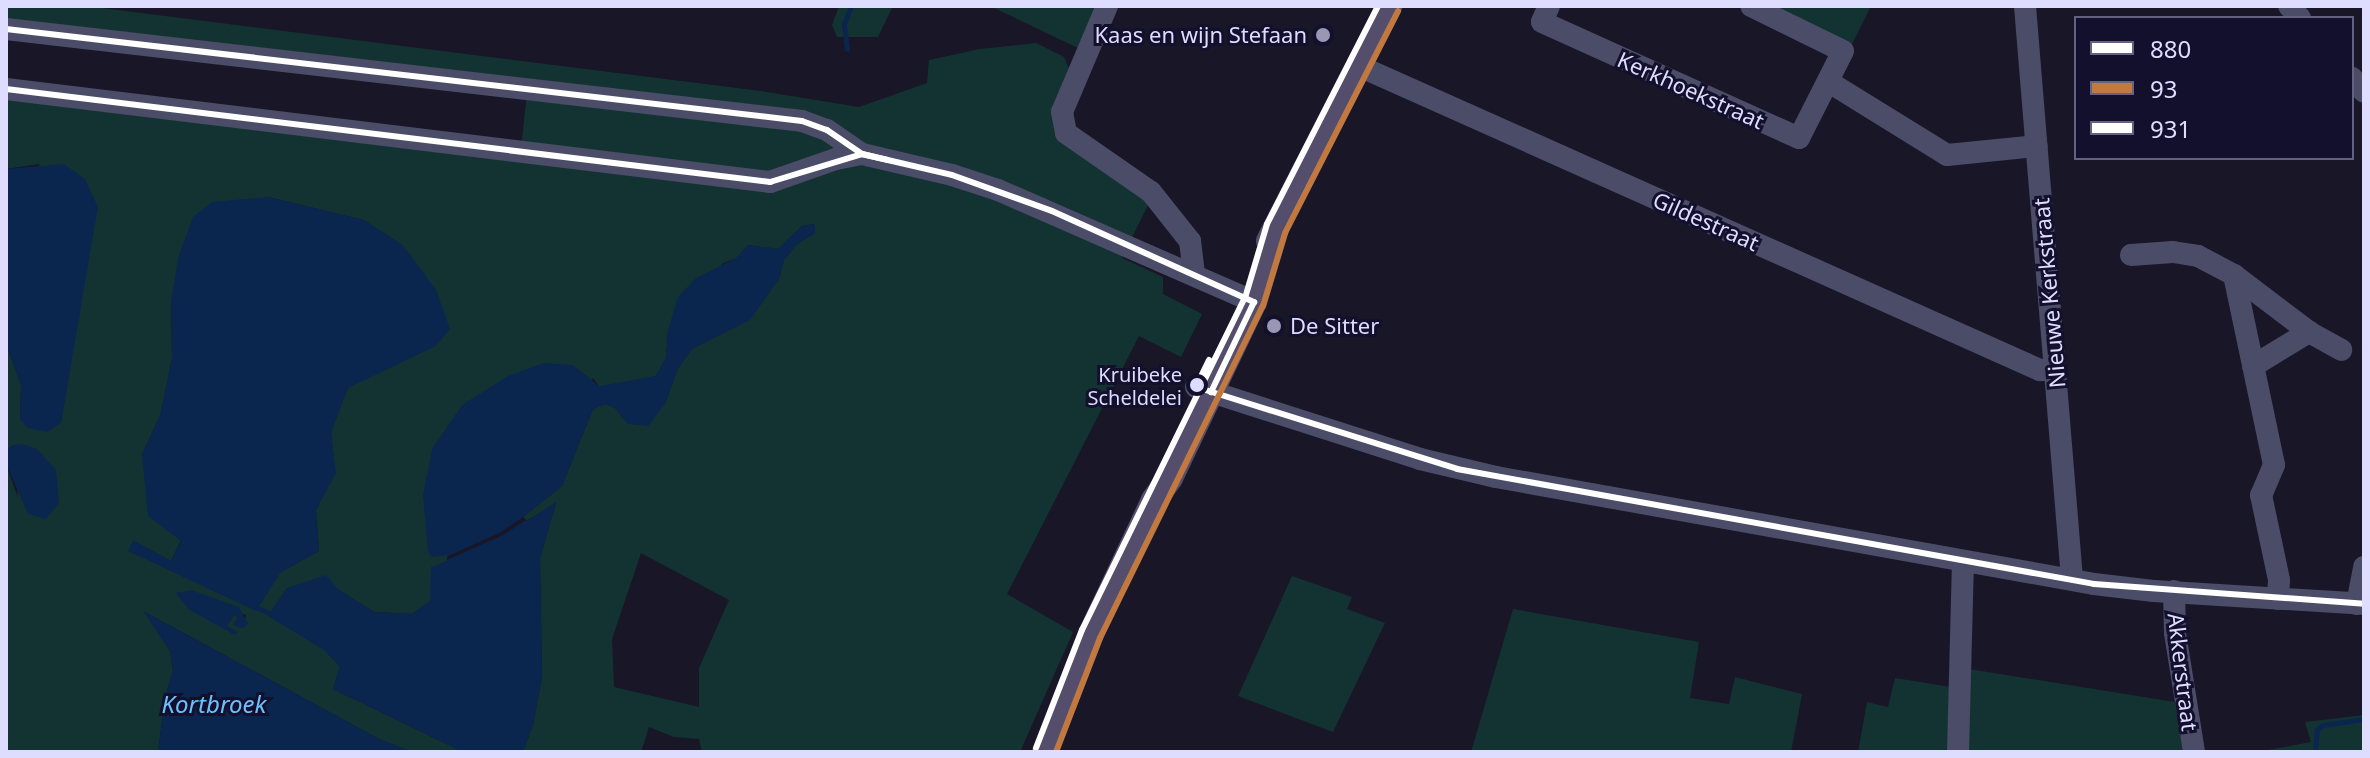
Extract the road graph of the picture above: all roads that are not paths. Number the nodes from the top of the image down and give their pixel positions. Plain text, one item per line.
1 (1107, 6) edge
2 (1389, 6) edge
3 (1549, 6) edge
4 (1751, 6) edge
5 (2025, 6) edge
6 (6, 29) edge
7 (1359, 66) junction
8 (1829, 82) junction
9 (6, 89) edge
10 (2037, 146) junction
11 (862, 154) junction
12 (2131, 255) dead end
13 (1194, 275) junction
14 (2234, 275) junction
15 (1247, 299) junction
16 (2309, 332) junction
17 (2341, 350) dead end
18 (2253, 366) junction
19 (2055, 370) junction
20 (1204, 390) junction
21 (1963, 562) junction
22 (2364, 567) edge
23 (2072, 579) junction
24 (2174, 591) junction
25 (2278, 599) junction
26 (2361, 604) edge
27 (1045, 752) edge
28 (1958, 752) edge
29 (2194, 752) edge

1 - 13 street
2 - 7 main road
3 - 8 street, Kerkhoekstraat
4 - 8 street, Kerkhoekstraat
5 - 10 street, Nieuwe Kerkstraat
6 - 11 street
7 - 15 main road
7 - 19 street, Gildestraat
8 - 10 street
9 - 11 street
10 - 19 street, Nieuwe Kerkstraat
11 - 13 street
12 - 14 street
13 - 15 street
14 - 16 street
14 - 18 street
15 - 20 main road
16 - 17 street
16 - 18 street
18 - 25 street
19 - 23 street, Nieuwe Kerkstraat
20 - 21 street
20 - 27 main road
21 - 23 street
21 - 28 street
22 - 26 street
23 - 24 street
24 - 25 street
24 - 29 street, Akkerstraat
25 - 26 street

